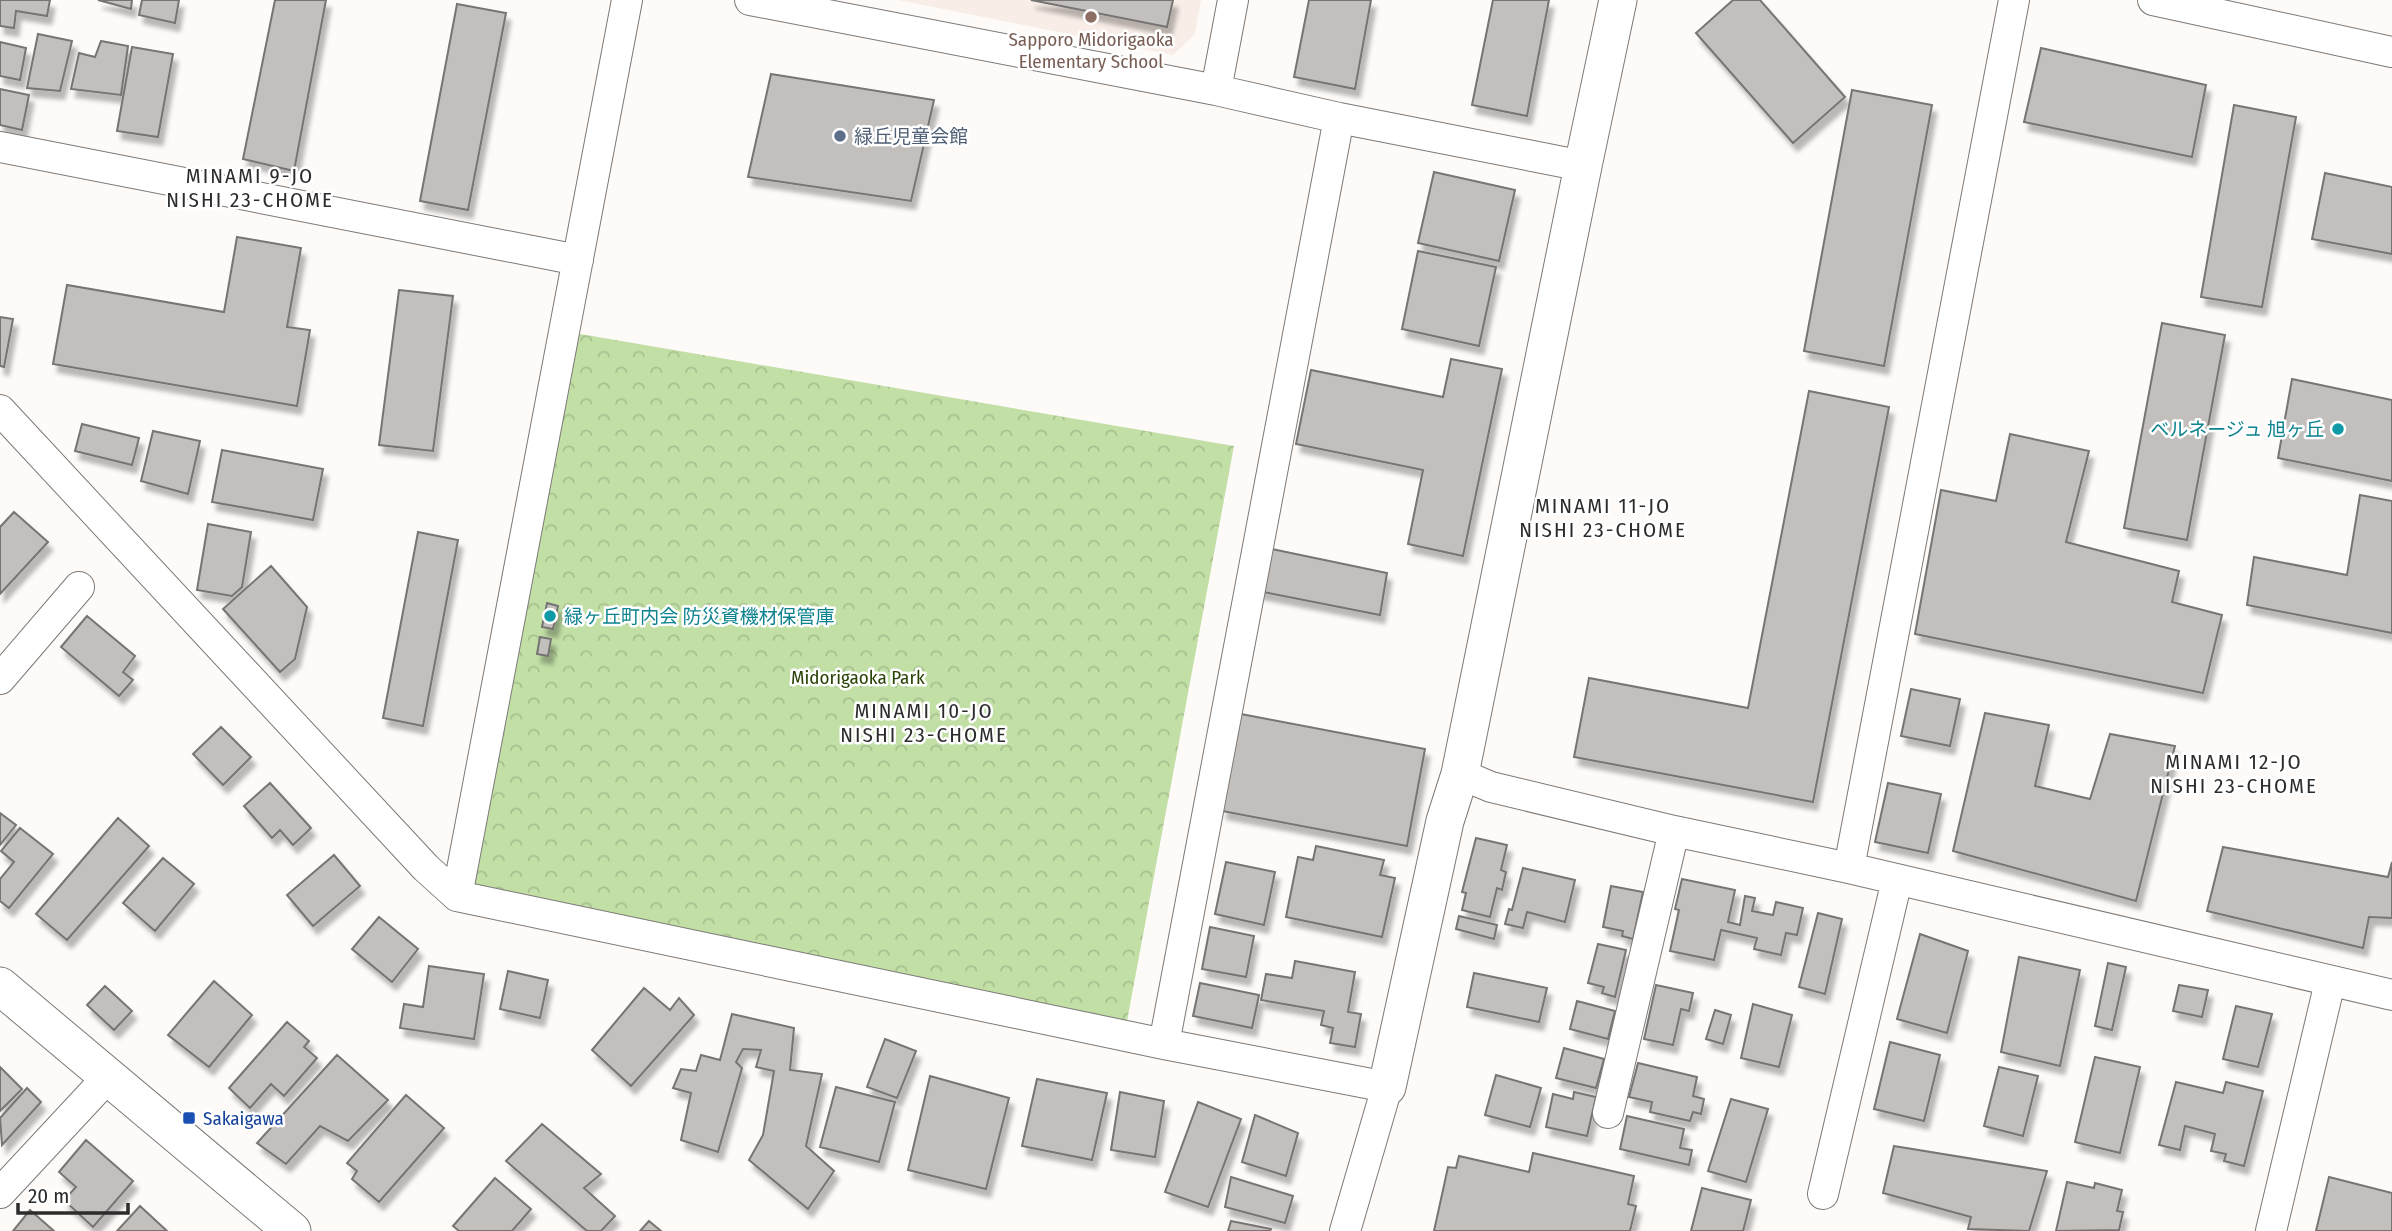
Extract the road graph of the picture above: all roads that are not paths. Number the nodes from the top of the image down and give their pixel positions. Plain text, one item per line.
1 (627, 0) edge
2 (750, 0) edge
3 (1233, 0) edge
4 (1618, 0) edge
5 (2014, 0) edge
6 (2154, 0) edge
7 (2392, 52) edge
8 (1216, 90) junction
9 (1339, 118) junction
10 (0, 147) edge
11 (1583, 166) junction
12 (578, 260) junction
13 (0, 410) edge
14 (79, 587) dead end
15 (0, 679) edge
16 (1460, 774) junction
17 (1675, 831) junction
18 (1849, 868) junction
19 (1896, 880) junction
20 (457, 897) junction
21 (2330, 982) junction
22 (0, 986) edge
23 (2392, 995) edge
24 (1164, 1044) junction
25 (107, 1077) junction
26 (1387, 1087) junction
27 (1608, 1113) dead end
28 (0, 1193) edge
29 (1823, 1194) dead end
30 (292, 1231) edge
31 (1345, 1231) edge
32 (2272, 1231) edge

1 - 12 street
2 - 8 street
3 - 8 street
4 - 11 street
5 - 18 street
6 - 7 street
8 - 9 street
9 - 11 street
9 - 24 street
10 - 12 street
11 - 16 street
12 - 20 street
13 - 20 street
14 - 15 street
16 - 17 street
16 - 26 street
17 - 18 street
17 - 27 street
18 - 19 street
19 - 21 street
19 - 29 street
20 - 24 street
21 - 23 street
21 - 32 street
22 - 25 street
24 - 26 street
25 - 28 street
25 - 30 street
26 - 31 street

